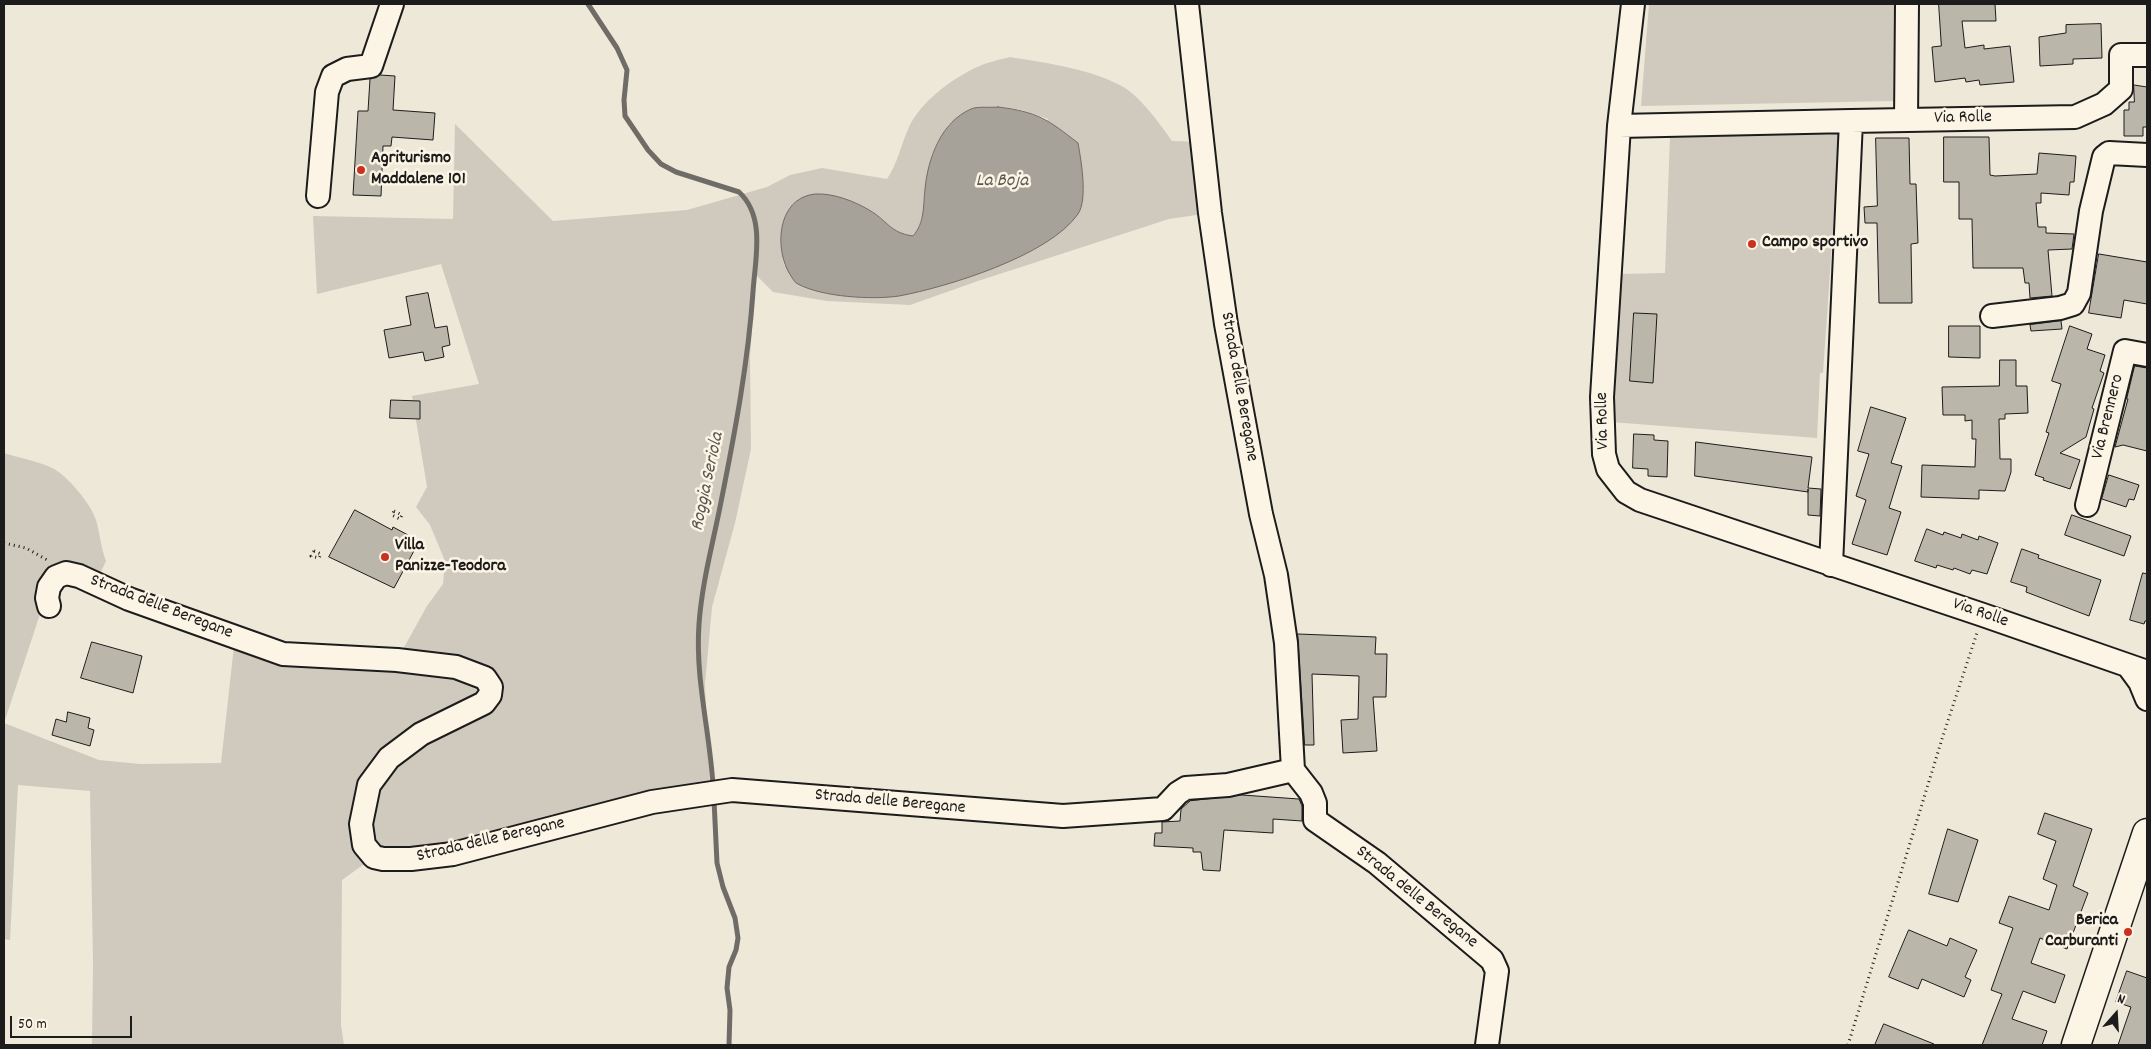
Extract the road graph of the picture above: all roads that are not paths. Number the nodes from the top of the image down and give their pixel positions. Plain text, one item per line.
1 (392, 4) edge
2 (1187, 4) edge
3 (1634, 4) edge
4 (1907, 4) edge
5 (2147, 55) edge
6 (1906, 120) junction
7 (1851, 121) junction
8 (1619, 126) junction
9 (2147, 155) edge
10 (318, 196) dead end
11 (1992, 316) dead end
12 (2147, 355) edge
13 (2087, 505) dead end
14 (1831, 565) junction
15 (49, 606) dead end
16 (2138, 669) edge
17 (2147, 699) edge
18 (1293, 770) junction
19 (2147, 833) edge
20 (1487, 1045) edge
21 (2076, 1045) edge

1 - 10 street
2 - 18 street, Strada delle Beregane
3 - 8 street, Via Rolle
4 - 6 street
5 - 6 street, Via Rolle
6 - 7 street, Via Rolle
7 - 8 street, Via Rolle
7 - 14 street
8 - 14 street, Via Rolle
9 - 11 street
12 - 13 street, Via Brennero
14 - 16 street, Via Rolle
15 - 18 street, Strada delle Beregane
16 - 17 street, Via Rolle
18 - 20 street, Strada delle Beregane
19 - 21 main road

